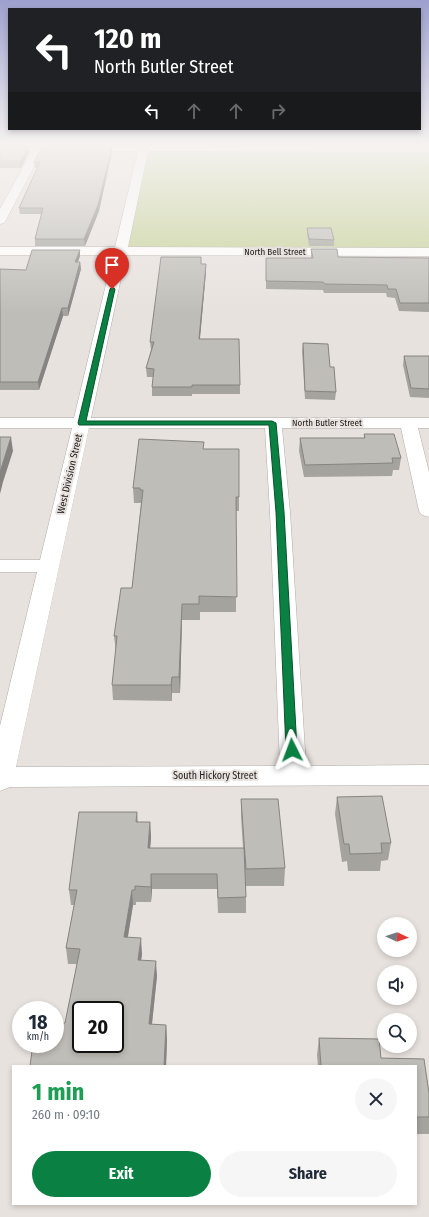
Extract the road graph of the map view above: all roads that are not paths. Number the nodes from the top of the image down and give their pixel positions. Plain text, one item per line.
1 (10, 201) edge
2 (133, 201) edge
3 (0, 220) edge
4 (0, 250) edge
5 (121, 252) junction
6 (429, 252) edge
7 (0, 423) edge
8 (82, 423) junction
9 (272, 423) junction
10 (408, 423) junction
11 (429, 423) edge
12 (429, 511) edge
13 (0, 566) edge
14 (49, 566) junction
15 (293, 775) junction
16 (429, 775) edge
17 (0, 778) edge

1 - 3 street
2 - 5 street, West Division Street
4 - 5 street, North Bell Street
5 - 6 street, North Bell Street
5 - 8 street, West Division Street
7 - 8 street, North Butler Street
8 - 9 street, North Butler Street
8 - 14 street, West Division Street
9 - 10 street, North Butler Street
9 - 15 street
10 - 11 street, North Butler Street
10 - 12 street
13 - 14 street
14 - 17 street, West Division Street
15 - 16 street, South Hickory Street
15 - 17 street, South Hickory Street

